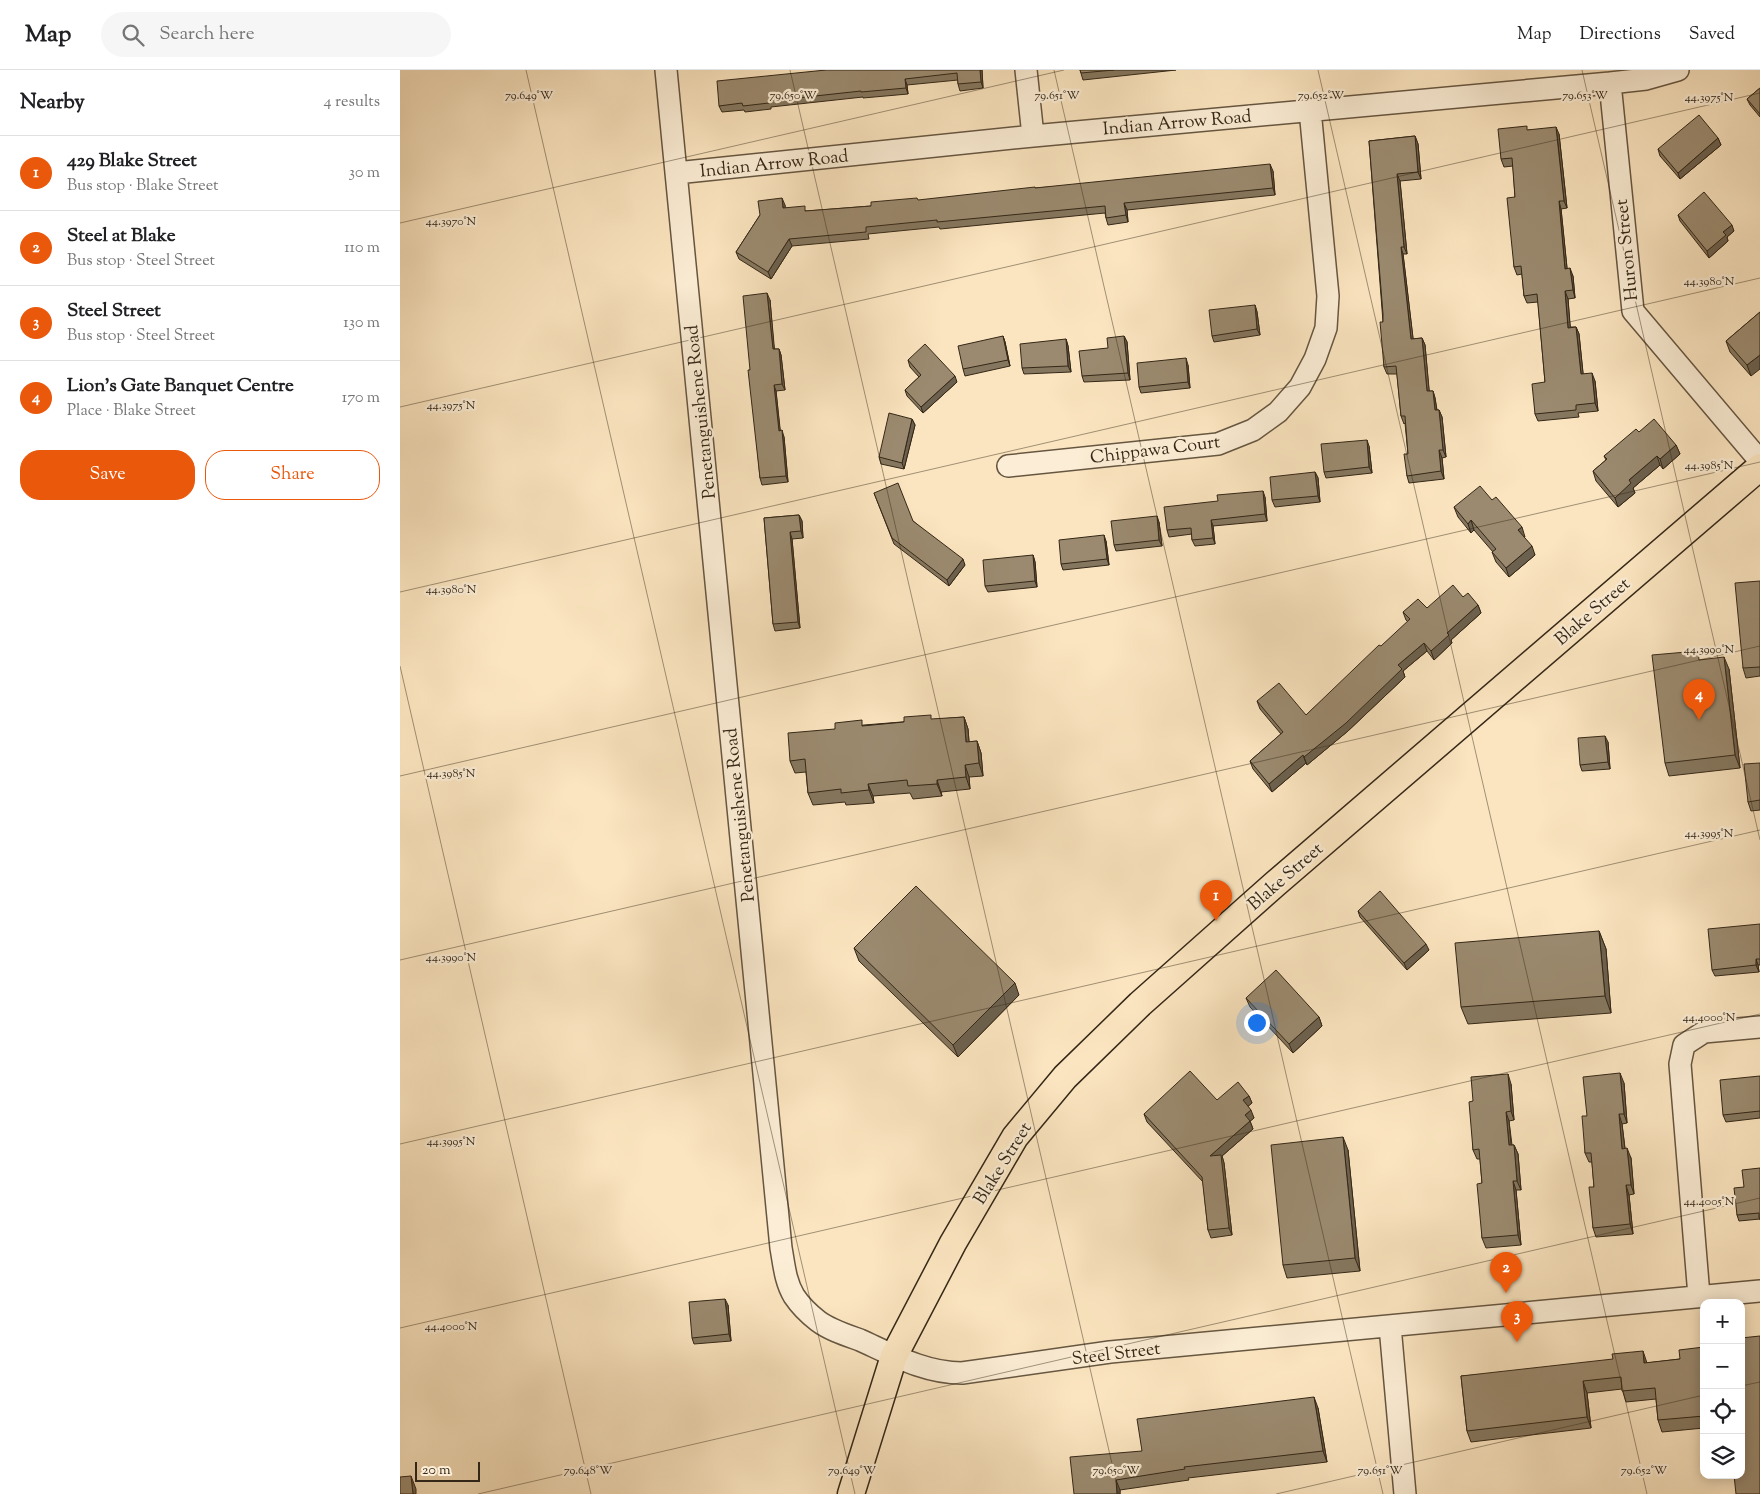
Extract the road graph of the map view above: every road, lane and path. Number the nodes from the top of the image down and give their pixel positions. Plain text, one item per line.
1 (666, 70) edge
2 (1026, 70) edge
3 (1678, 70) edge
4 (1610, 83) junction
5 (1310, 110) junction
6 (1032, 136) junction
7 (676, 173) junction
8 (1760, 461) edge
9 (1008, 466) dead end
10 (1760, 467) edge
11 (1760, 1027) edge
12 (1760, 1291) edge
13 (1699, 1296) junction
14 (1390, 1326) junction
15 (894, 1356) junction
16 (851, 1494) edge
17 (1405, 1494) edge

1 - 7 street, Penetanguishene Road
2 - 6 street
3 - 4 street, Indian Arrow Road
4 - 5 street, Indian Arrow Road
4 - 8 street, Huron Street
5 - 6 street, Indian Arrow Road
5 - 9 street, Chippawa Court
6 - 7 street, Indian Arrow Road
7 - 15 street, Penetanguishene Road
10 - 15 main road, Blake Street
11 - 13 street
12 - 13 street, Steel Street
13 - 14 street, Steel Street
14 - 15 street, Steel Street
14 - 17 street
15 - 16 main road

